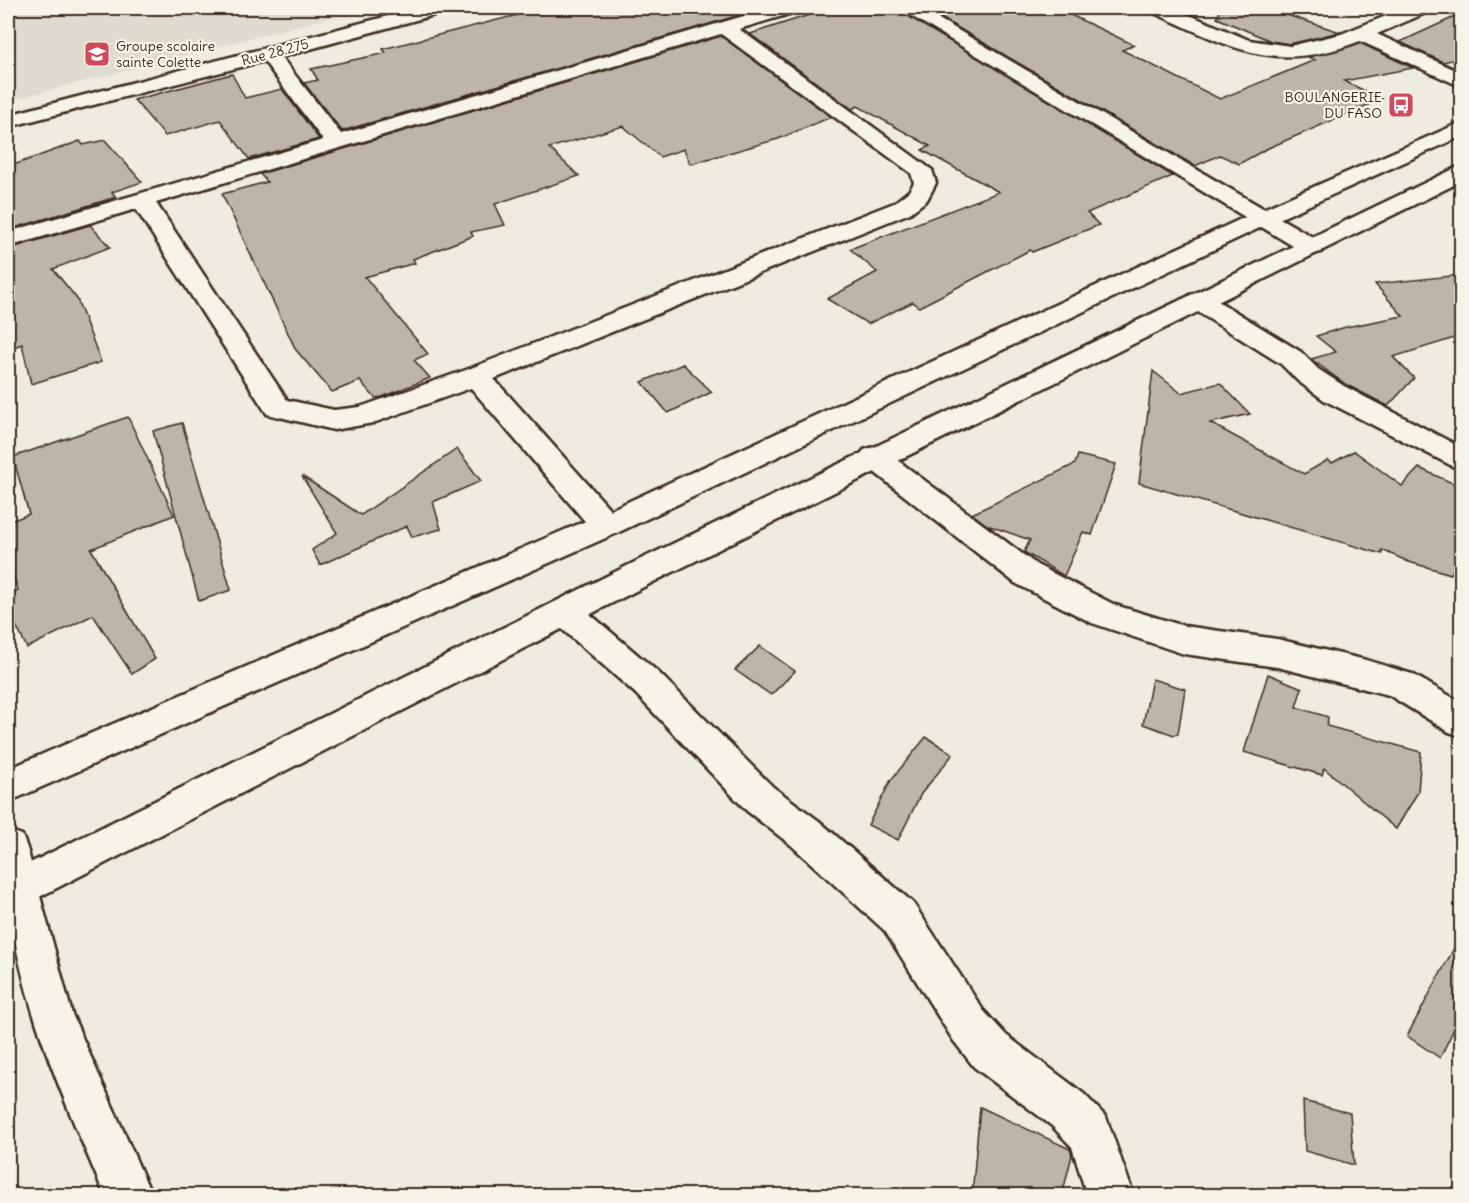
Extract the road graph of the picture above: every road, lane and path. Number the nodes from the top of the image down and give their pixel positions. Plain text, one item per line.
1 (438, 8) edge
2 (789, 8) edge
3 (907, 8) edge
4 (1159, 8) edge
5 (1421, 8) edge
6 (724, 27) junction
7 (1360, 33) junction
8 (269, 54) junction
9 (1461, 81) edge
10 (8, 121) edge
11 (1461, 128) edge
12 (335, 141) junction
13 (1461, 172) edge
14 (142, 200) junction
15 (1262, 218) junction
16 (8, 240) edge
17 (1312, 247) junction
18 (1199, 301) junction
19 (476, 376) junction
20 (874, 457) junction
21 (1461, 461) edge
22 (606, 525) junction
23 (565, 612) junction
24 (1461, 721) edge
25 (8, 786) edge
26 (8, 848) edge
27 (12, 892) edge
28 (129, 1196) edge
29 (1111, 1196) edge

1 - 8 street, Rue 28.275
2 - 6 street
3 - 15 street
4 - 7 street
5 - 7 street
6 - 12 street
6 - 19 street
7 - 9 street
8 - 10 street, Rue 28.275
8 - 12 street
11 - 15 street
12 - 14 street
13 - 17 street
14 - 16 street
14 - 19 street
15 - 17 street
15 - 22 street
17 - 18 street
18 - 20 street
18 - 21 street
19 - 22 street
20 - 23 street
20 - 24 street
22 - 25 street
23 - 27 street
23 - 29 street
26 - 27 street
27 - 28 street

